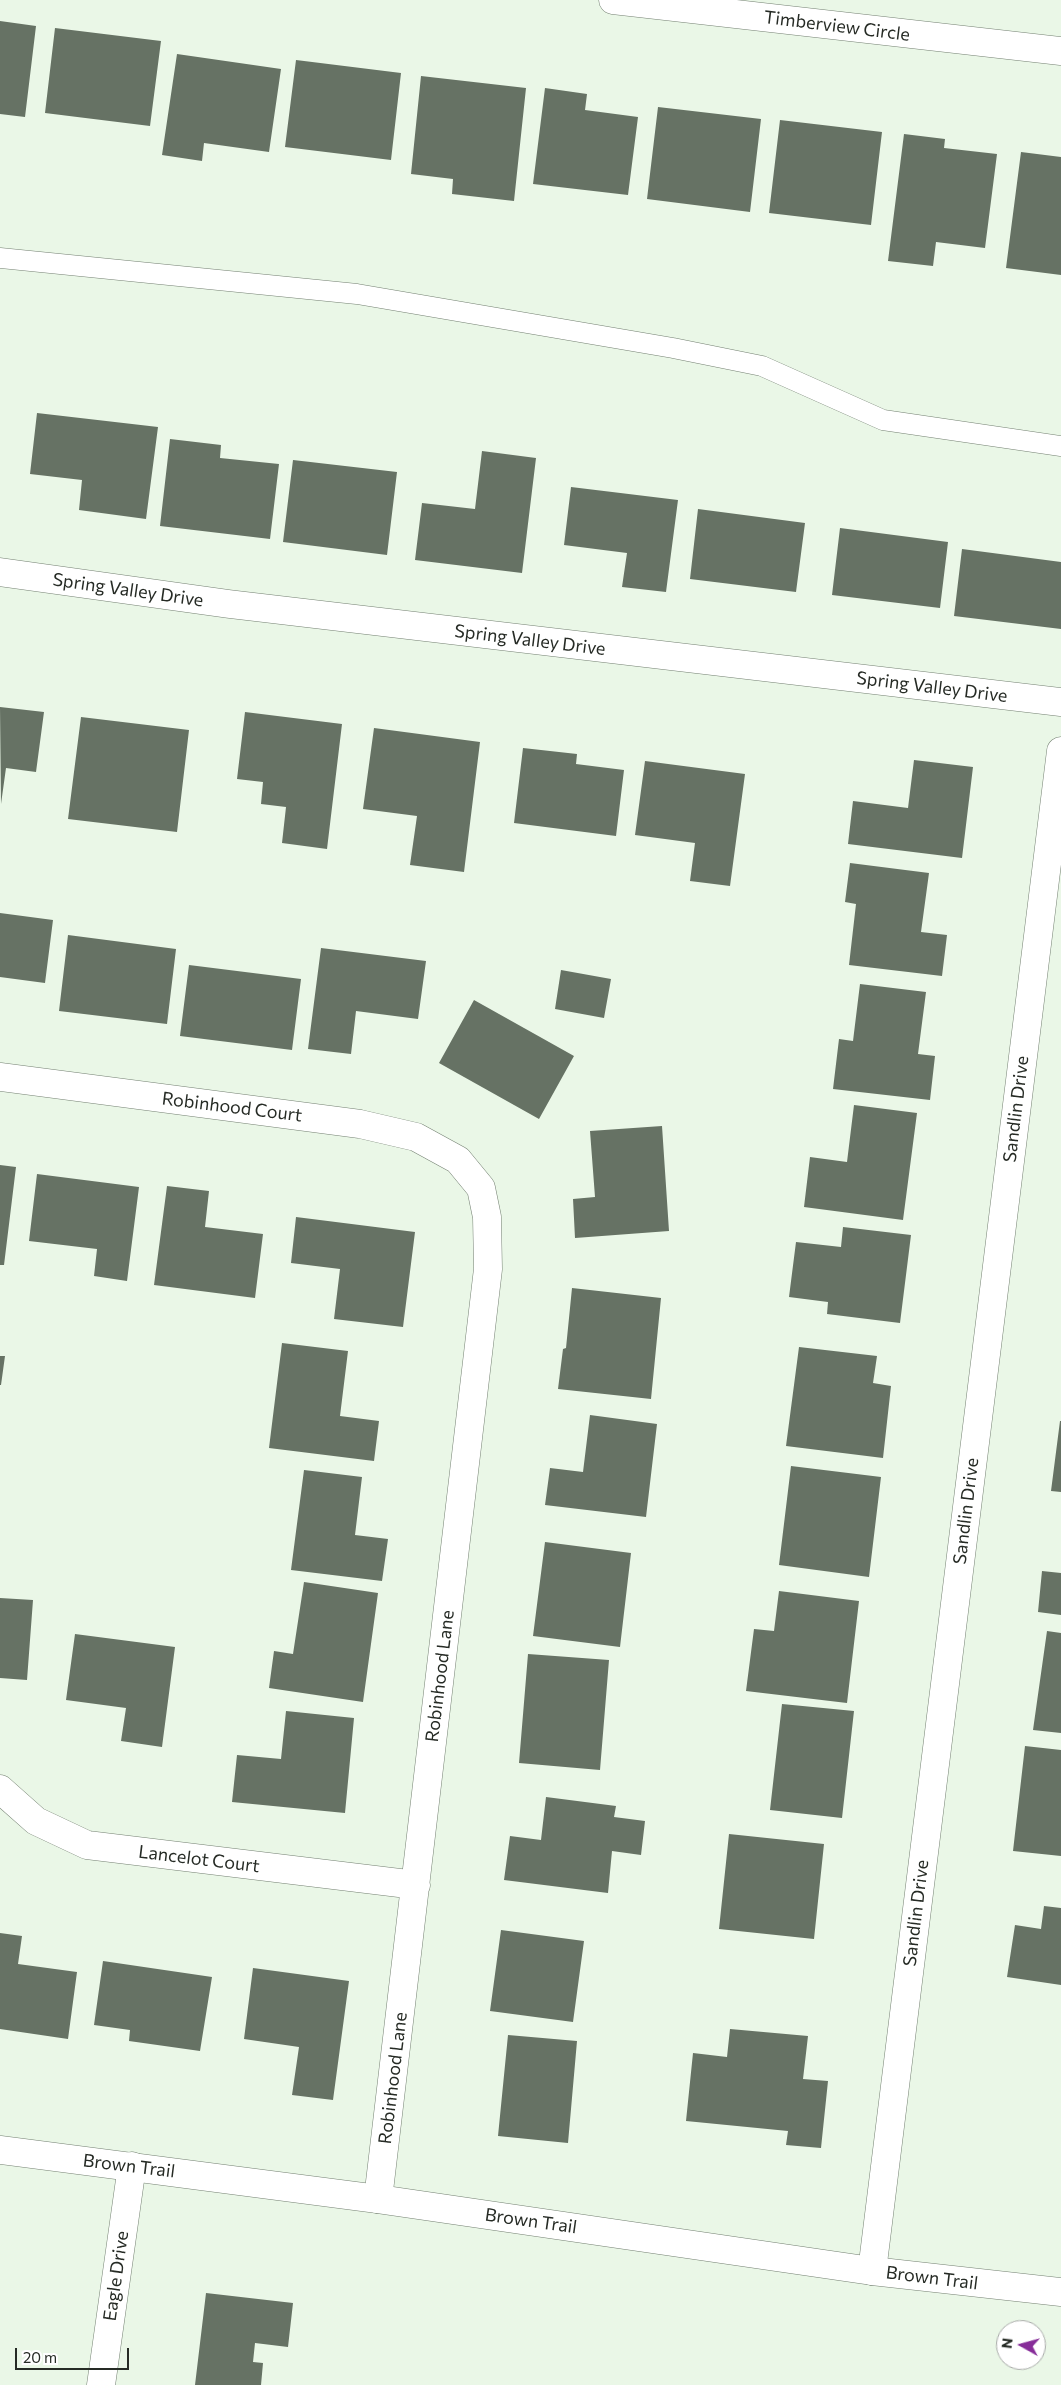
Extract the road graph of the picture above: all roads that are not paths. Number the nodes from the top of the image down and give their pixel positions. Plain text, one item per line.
1 (613, 0) edge
2 (1061, 51) edge
3 (0, 258) edge
4 (1061, 446) edge
5 (0, 572) edge
6 (1061, 702) edge
7 (1061, 751) edge
8 (0, 1077) edge
9 (458, 1160) joint
10 (0, 1789) edge
11 (416, 1885) junction
12 (0, 2150) edge
13 (132, 2166) junction
14 (378, 2199) junction
15 (872, 2271) junction
16 (1061, 2292) edge
17 (100, 2385) edge

1 - 2 street, Timberview Circle
3 - 4 lane
5 - 6 street, Spring Valley Drive
7 - 15 street, Sandlin Drive
8 - 9 street, Robinhood Court
9 - 11 street, Robinhood Lane
10 - 11 street, Lancelot Court
11 - 14 street, Robinhood Lane
12 - 13 street, Brown Trail
13 - 14 street, Brown Trail
13 - 17 street, Eagle Drive
14 - 15 street, Brown Trail
15 - 16 street, Brown Trail

